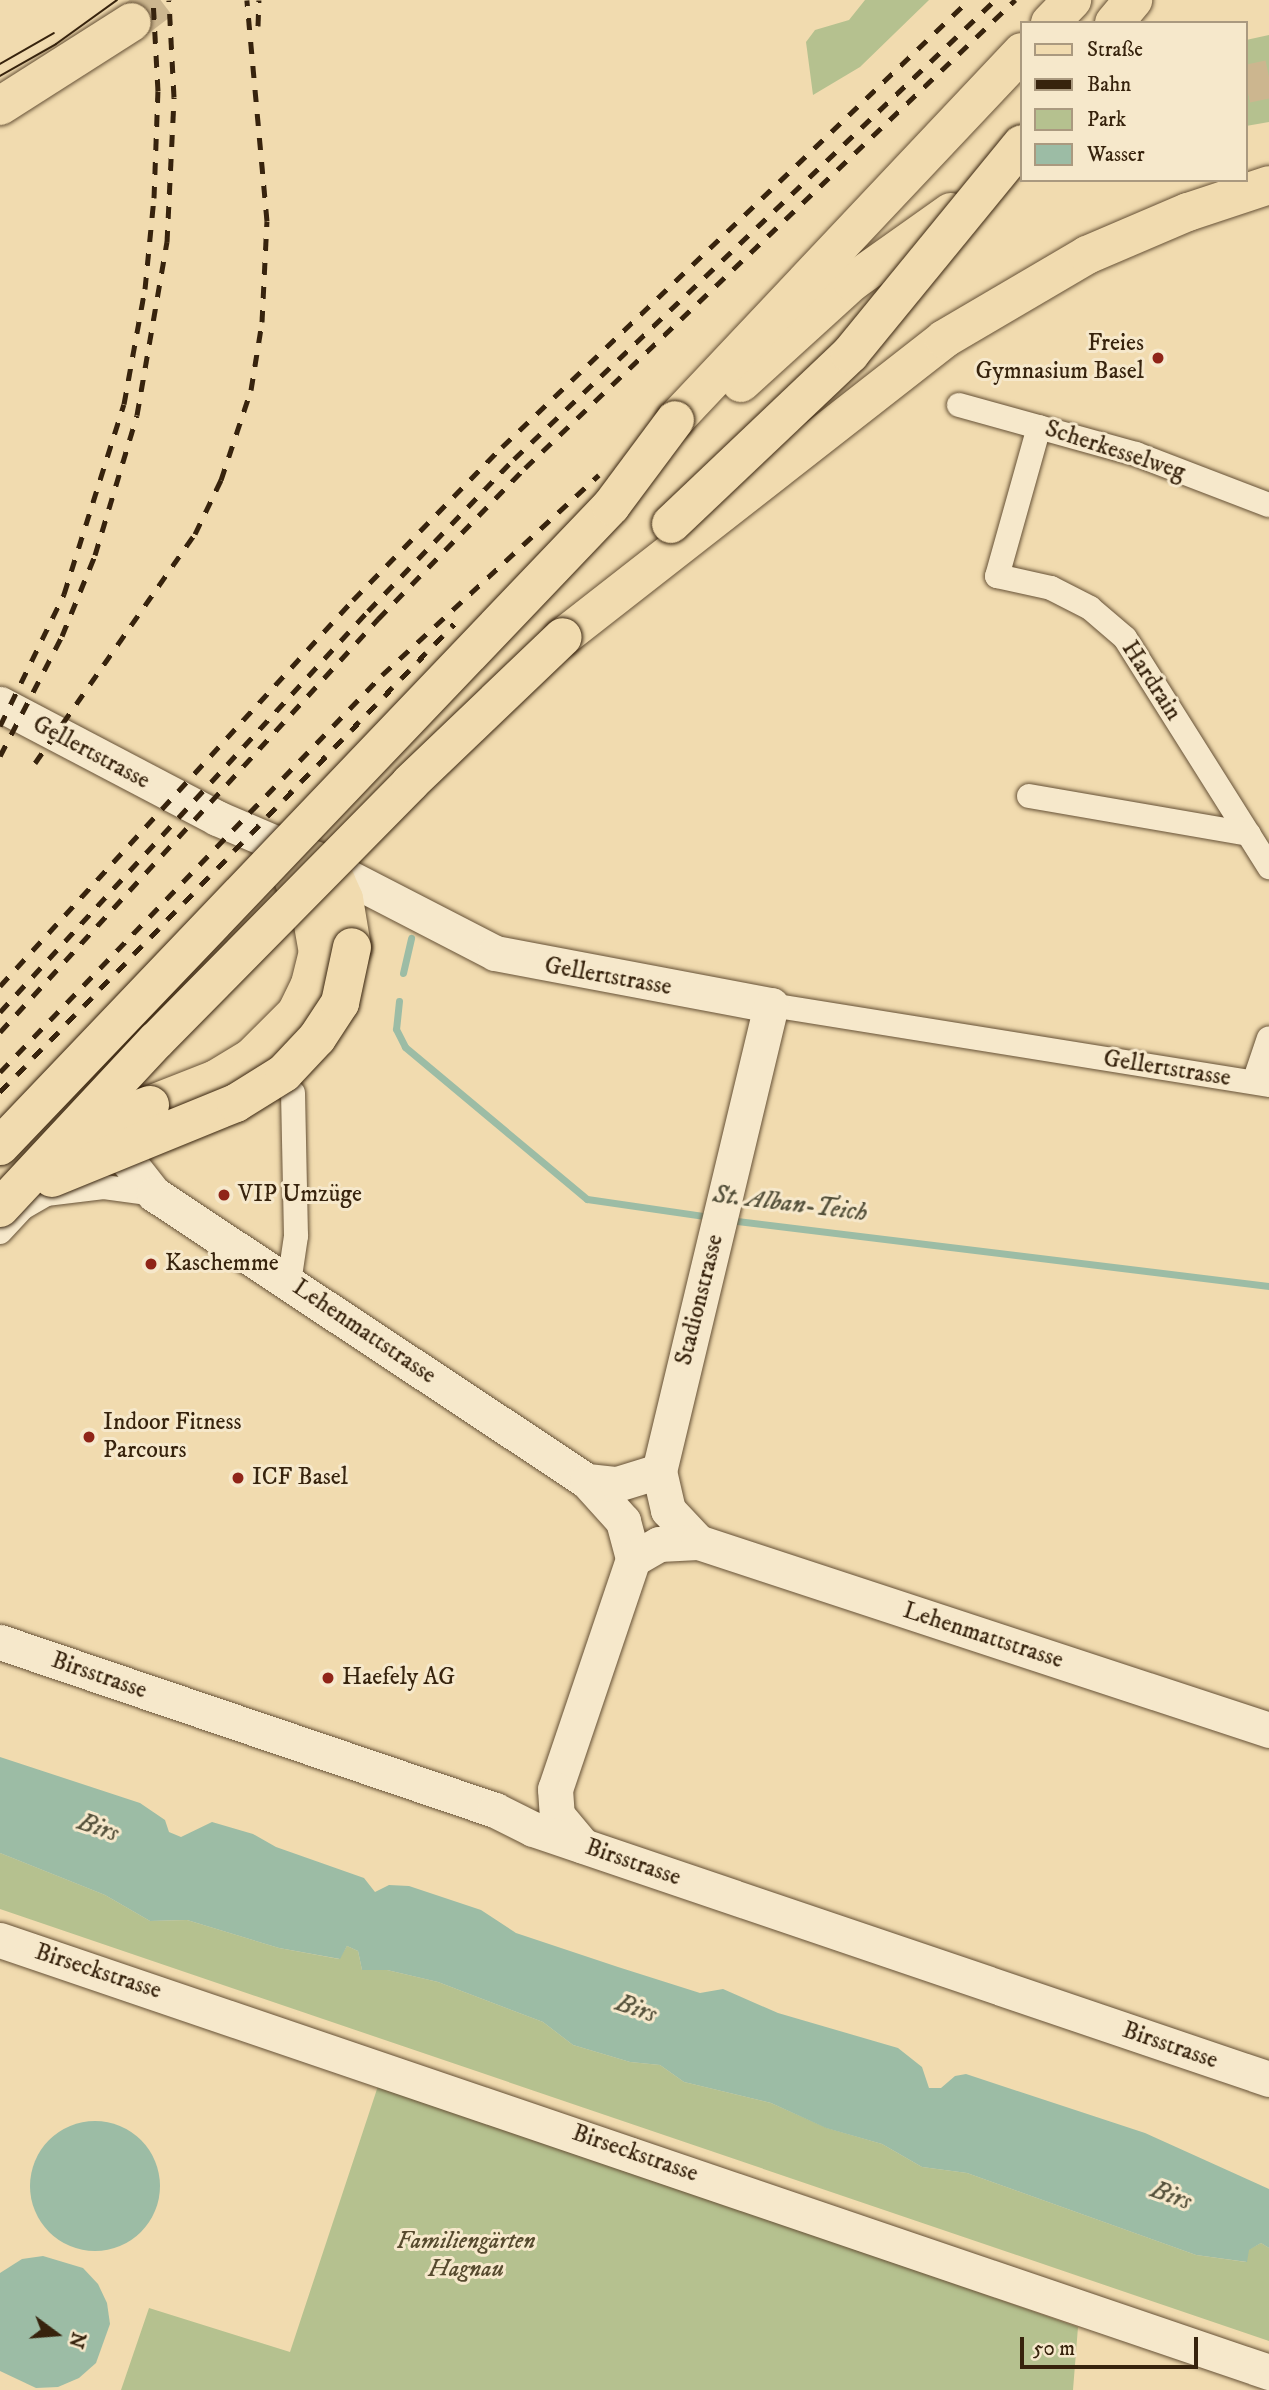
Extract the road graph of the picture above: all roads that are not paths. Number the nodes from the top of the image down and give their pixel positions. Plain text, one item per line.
1 (1072, 0) edge
2 (1133, 0) edge
3 (1052, 21) edge
4 (1116, 21) edge
5 (132, 22) tunnel mouth
6 (1020, 54) edge
7 (0, 106) edge
8 (1020, 146) edge
9 (1269, 185) edge
10 (951, 212) dead end
11 (959, 405) dead end
12 (1039, 427) junction
13 (681, 429) junction
14 (1269, 505) edge
15 (563, 637) junction
16 (0, 704) edge
17 (1029, 796) dead end
18 (1249, 834) junction
19 (1269, 867) edge
20 (304, 870) junction
21 (335, 950) junction
22 (771, 1005) junction
23 (1269, 1038) edge
24 (1262, 1084) edge
25 (293, 1093) dead end
26 (0, 1146) edge
27 (0, 1163) edge
28 (154, 1194) junction
29 (0, 1208) edge
30 (0, 1222) edge
31 (0, 1232) edge
32 (289, 1283) junction
33 (659, 1472) junction
34 (587, 1481) junction
35 (698, 1542) junction
36 (633, 1559) junction
37 (0, 1642) edge
38 (1269, 1730) edge
39 (555, 1789) junction
40 (495, 1810) junction
41 (583, 1846) junction
42 (0, 1940) edge
43 (1269, 2079) edge
44 (1269, 2372) edge

1 - 3 main road
2 - 4 main road
5 - 7 main road
6 - 13 main road
8 - 15 main road, bridge
9 - 15 main road
10 - 13 main road
11 - 12 street, Scherkesselweg
12 - 14 street, Scherkesselweg
12 - 18 street, Hardrain
13 - 26 main road, bridge
15 - 29 main road, bridge
16 - 20 street, Gellertstrasse
17 - 18 street
18 - 19 street, Hardrain
20 - 21 main road
20 - 22 street, Gellertstrasse
20 - 28 street, Lehenmattstrasse
21 - 27 main road, bridge
21 - 30 main road, bridge
22 - 24 street, Gellertstrasse
22 - 33 street, Stadionstrasse
23 - 24 street
25 - 32 street
28 - 31 street
28 - 32 street, Lehenmattstrasse
32 - 34 street, Lehenmattstrasse
33 - 34 street
33 - 35 street, Lehenmattstrasse
34 - 36 street, Lehenmattstrasse
35 - 36 street, Lehenmattstrasse
35 - 38 street, Lehenmattstrasse
36 - 39 street
37 - 40 street, Birsstrasse
39 - 40 street
39 - 41 street
40 - 41 street, Birsstrasse
41 - 43 street, Birsstrasse
42 - 44 street, Birseckstrasse

